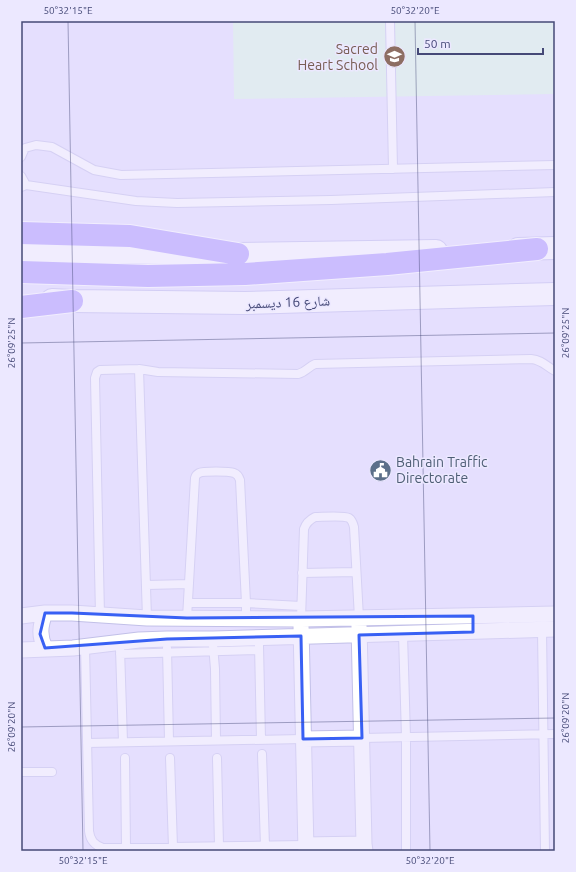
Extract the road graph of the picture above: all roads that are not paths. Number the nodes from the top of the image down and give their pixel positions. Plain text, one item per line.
1 (390, 21) edge
2 (21, 157) edge
3 (555, 165) edge
4 (393, 169) junction
5 (21, 176) edge
6 (24, 186) edge
7 (555, 192) edge
8 (21, 233) edge
9 (546, 248) edge
10 (21, 251) edge
11 (238, 254) junction
12 (21, 272) edge
13 (555, 294) edge
14 (21, 298) edge
15 (72, 301) junction
16 (21, 307) edge
17 (140, 369) junction
18 (555, 371) edge
19 (356, 572) junction
20 (302, 573) junction
21 (189, 584) junction
22 (146, 585) junction
23 (188, 603) junction
24 (246, 603) junction
25 (301, 612) junction
26 (45, 613) junction
27 (555, 614) edge
28 (100, 615) junction
29 (21, 616) edge
30 (473, 616) junction
31 (147, 618) junction
32 (187, 618) junction
33 (246, 618) junction
34 (359, 618) junction
35 (548, 630) edge
36 (473, 632) junction
37 (404, 634) junction
38 (359, 635) junction
39 (301, 636) junction
40 (186, 638) junction
41 (259, 644) junction
42 (213, 645) junction
43 (85, 646) junction
44 (167, 646) junction
45 (45, 648) junction
46 (119, 648) junction
47 (21, 650) edge
48 (544, 734) junction
49 (555, 734) edge
50 (406, 737) junction
51 (362, 738) junction
52 (303, 739) junction
53 (216, 740) junction
54 (261, 740) junction
55 (169, 741) junction
56 (123, 742) junction
57 (87, 743) junction
58 (262, 754) dead end
59 (124, 758) dead end
60 (170, 758) dead end
61 (217, 758) dead end
62 (21, 772) edge
63 (52, 772) dead end
64 (218, 846) junction
65 (265, 846) junction
66 (172, 847) junction
67 (364, 847) edge
68 (126, 848) junction
69 (306, 848) edge
70 (406, 851) edge
71 (546, 851) edge

1 - 4 lane
2 - 4 lane
3 - 4 lane
5 - 6 lane
6 - 7 lane
8 - 11 main road
9 - 11 main road
9 - 12 main road
10 - 11 main road
13 - 15 main road, شارع 16 ديسمبر
14 - 15 main road, شارع 16 ديسمبر
15 - 16 main road
17 - 18 lane
17 - 22 lane
17 - 28 lane
19 - 20 lane
19 - 20 lane
19 - 34 lane
20 - 25 lane
21 - 22 lane
21 - 23 lane
21 - 24 lane
22 - 31 lane
23 - 24 lane
23 - 32 lane
24 - 25 lane
24 - 33 lane
25 - 33 street
25 - 34 street
25 - 39 street
26 - 28 street
26 - 29 street
26 - 45 street
27 - 30 street
28 - 31 street
30 - 34 street
30 - 36 street
31 - 32 street
32 - 33 street
32 - 40 street
34 - 38 street
35 - 36 street
35 - 48 lane
36 - 37 street
37 - 38 street
37 - 50 lane
38 - 39 street
38 - 51 street
39 - 41 street
39 - 52 street
40 - 42 street
40 - 44 street
41 - 42 street
41 - 54 lane
42 - 44 lane
42 - 53 lane
43 - 45 street
43 - 46 street
43 - 57 lane
44 - 46 street
44 - 55 lane
45 - 47 street
46 - 56 lane
48 - 49 lane
48 - 50 lane
48 - 71 lane
50 - 51 lane
50 - 70 lane
51 - 52 street
51 - 67 street
52 - 54 lane
52 - 69 street
53 - 54 lane
53 - 55 lane
55 - 56 lane
56 - 57 lane
57 - 68 lane
58 - 65 lane
59 - 68 lane
60 - 66 lane
61 - 64 lane
62 - 63 lane
64 - 65 lane
64 - 66 lane
65 - 69 lane
66 - 68 lane
67 - 69 street

